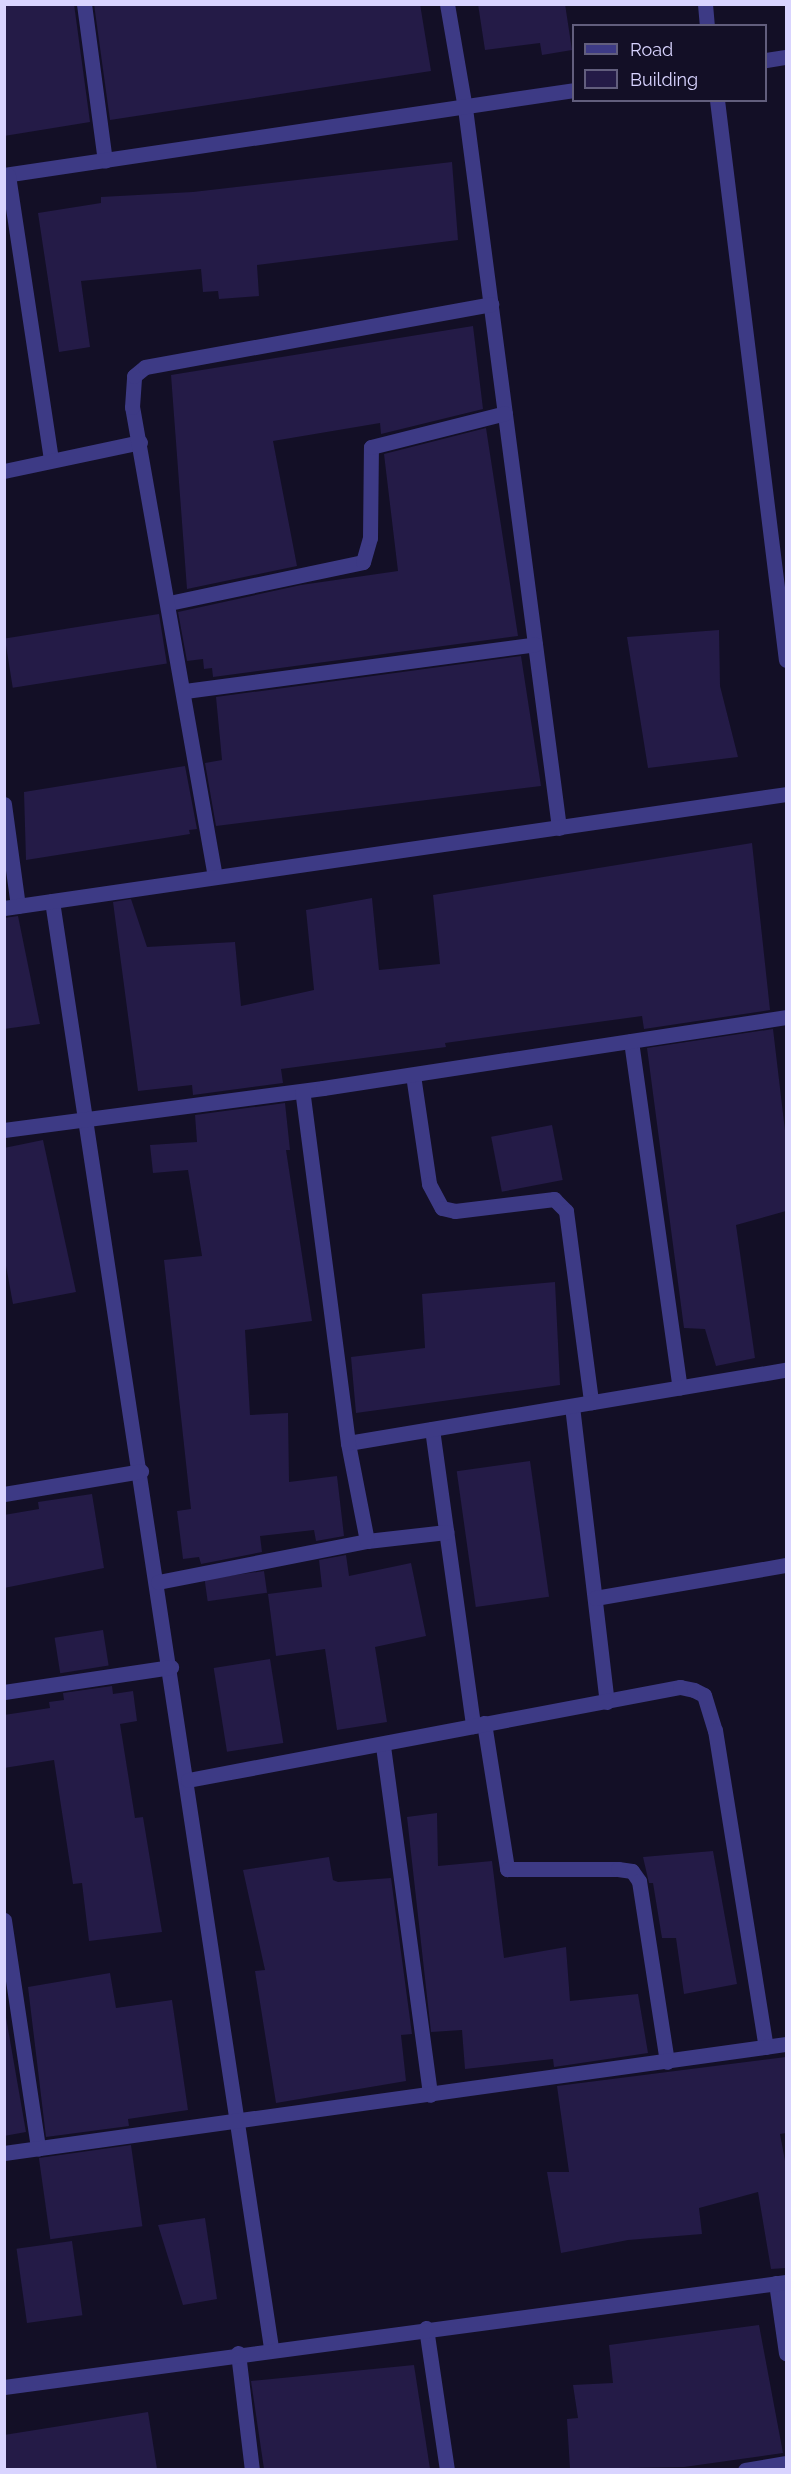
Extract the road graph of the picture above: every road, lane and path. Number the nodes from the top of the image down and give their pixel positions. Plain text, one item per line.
1 (84, 4) edge
2 (447, 4) edge
3 (705, 4) edge
4 (707, 24) edge
5 (786, 57) edge
6 (767, 60) edge
7 (572, 90) edge
8 (717, 102) edge
9 (465, 108) junction
10 (105, 161) junction
11 (6, 175) edge
12 (491, 304) junction
13 (505, 413) junction
14 (140, 442) junction
15 (51, 460) junction
16 (4, 471) edge
17 (168, 603) junction
18 (535, 644) junction
19 (786, 660) edge
20 (185, 691) junction
21 (786, 794) edge
22 (4, 804) edge
23 (559, 828) junction
24 (215, 877) junction
25 (52, 901) junction
26 (11, 907) edge
27 (786, 1017) edge
28 (631, 1041) junction
29 (413, 1075) junction
30 (302, 1091) junction
31 (87, 1118) junction
32 (4, 1130) edge
33 (786, 1370) edge
34 (680, 1388) junction
35 (591, 1402) junction
36 (572, 1406) junction
37 (432, 1429) junction
38 (348, 1443) junction
39 (141, 1471) junction
40 (4, 1494) edge
41 (446, 1532) junction
42 (368, 1541) junction
43 (786, 1565) edge
44 (158, 1582) junction
45 (595, 1598) junction
46 (171, 1667) junction
47 (4, 1692) edge
48 (607, 1702) junction
49 (478, 1725) junction
50 (383, 1746) junction
51 (188, 1780) junction
52 (4, 1920) edge
53 (786, 2044) edge
54 (766, 2047) junction
55 (667, 2062) junction
56 (430, 2095) junction
57 (239, 2121) junction
58 (38, 2148) junction
59 (4, 2153) edge
60 (781, 2283) edge
61 (426, 2328) junction
62 (271, 2349) junction
63 (238, 2353) junction
64 (786, 2353) edge
65 (4, 2387) edge
66 (786, 2463) edge
67 (252, 2469) edge
68 (447, 2469) edge
69 (745, 2469) edge

1 - 10 street
2 - 9 street
3 - 4 street
5 - 6 street
7 - 9 street
8 - 19 street
9 - 10 street
9 - 12 street
10 - 11 street
11 - 15 street
12 - 13 street
12 - 14 street
13 - 17 street
13 - 18 street
14 - 15 street
14 - 17 street
15 - 16 street
17 - 20 street
18 - 20 street
18 - 23 street
20 - 24 street
21 - 23 street
22 - 26 street
23 - 24 street
24 - 25 street
25 - 26 street
25 - 31 street
27 - 28 street
28 - 29 street
28 - 34 street
29 - 30 street
29 - 35 street
30 - 31 street
30 - 38 street
31 - 32 street
31 - 39 street
33 - 34 street
34 - 35 street
35 - 36 street
36 - 37 street
36 - 45 street
37 - 38 street
37 - 41 street
38 - 42 street
39 - 40 street
39 - 44 street
41 - 42 street
41 - 49 street
42 - 44 street
43 - 45 street
44 - 46 street
45 - 48 street
46 - 47 street
46 - 51 street
48 - 49 street
48 - 54 street
49 - 50 street
49 - 55 street
50 - 51 street
50 - 56 street
51 - 57 street
52 - 58 street
53 - 54 street
54 - 55 street
55 - 56 street
56 - 57 street
57 - 58 street
57 - 62 street
58 - 59 street
60 - 61 street
60 - 64 street
61 - 62 street
61 - 68 street
62 - 63 street
63 - 65 street
63 - 67 street
66 - 69 street

